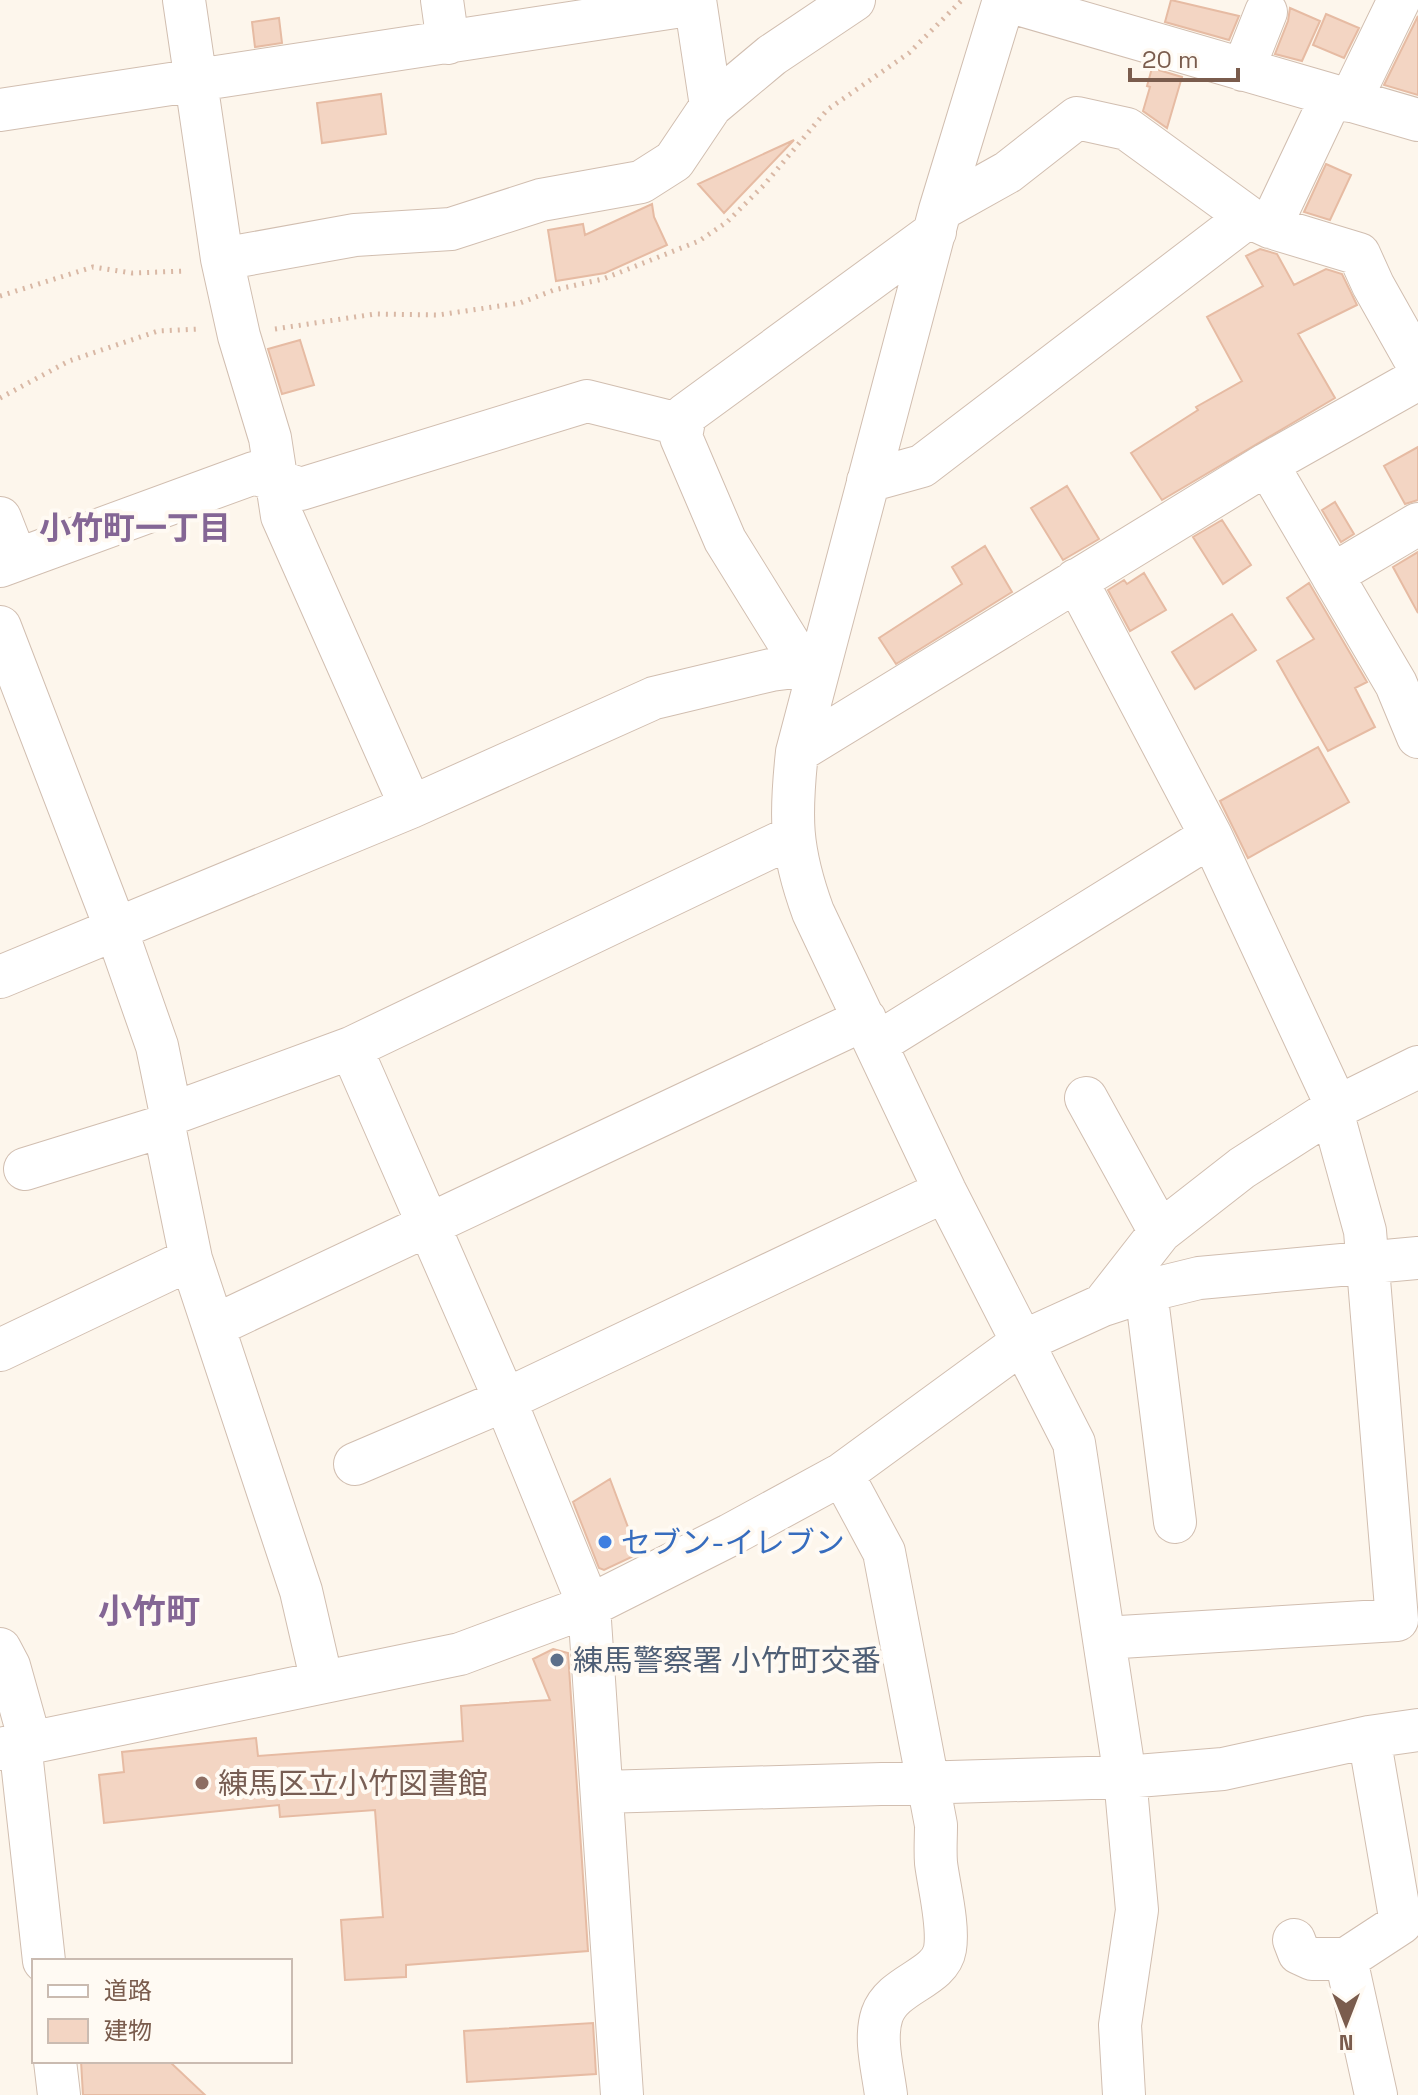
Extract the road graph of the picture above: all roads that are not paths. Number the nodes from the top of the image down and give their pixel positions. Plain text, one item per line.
1 (184, 0) edge
2 (442, 0) edge
3 (854, 0) edge
4 (1004, 0) edge
5 (1399, 0) edge
6 (695, 2) edge
7 (1266, 12) dead end
8 (448, 43) junction
9 (1243, 70) junction
10 (196, 80) junction
11 (1341, 98) junction
12 (711, 106) junction
13 (0, 110) edge
14 (1418, 120) edge
15 (938, 221) junction
16 (1259, 222) junction
17 (223, 264) junction
18 (1413, 342) edge
19 (1418, 379) edge
20 (683, 425) junction
21 (1267, 464) junction
22 (868, 481) junction
23 (277, 483) junction
24 (0, 518) edge
25 (1418, 524) edge
26 (8, 562) edge
27 (1332, 575) junction
28 (1076, 580) junction
29 (0, 627) edge
30 (818, 664) junction
31 (1418, 737) edge
32 (797, 752) junction
33 (411, 807) junction
34 (1211, 836) junction
35 (792, 837) junction
36 (116, 929) junction
37 (1, 974) edge
38 (870, 1031) junction
39 (351, 1048) junction
40 (1418, 1067) edge
41 (1086, 1098) dead end
42 (1335, 1109) junction
43 (168, 1120) junction
44 (25, 1169) dead end
45 (945, 1191) junction
46 (430, 1226) junction
47 (1160, 1232) junction
48 (1418, 1258) edge
49 (191, 1259) junction
50 (1368, 1263) junction
51 (1146, 1291) junction
52 (1103, 1305) junction
53 (214, 1326) junction
54 (1024, 1341) junction
55 (0, 1350) edge
56 (505, 1400) junction
57 (355, 1464) dead end
58 (842, 1474) junction
59 (1175, 1522) dead end
60 (589, 1606) junction
61 (1104, 1638) junction
62 (0, 1649) edge
63 (322, 1682) junction
64 (1418, 1730) edge
65 (1369, 1737) junction
66 (17, 1744) edge
67 (1125, 1777) junction
68 (926, 1783) junction
69 (602, 1792) junction
70 (1294, 1940) dead end
71 (44, 1959) edge
72 (1346, 1959) junction
73 (55, 2063) edge
74 (59, 2095) edge
75 (622, 2095) edge
76 (886, 2095) edge
77 (1124, 2095) edge
78 (1376, 2095) edge

1 - 10 street
2 - 8 street
3 - 12 street
4 - 9 street
4 - 15 street
5 - 11 street
6 - 8 street
6 - 12 street
7 - 9 street
8 - 10 street
9 - 11 street
10 - 13 street
10 - 17 street
11 - 14 street
11 - 16 street
12 - 17 street
15 - 16 street
15 - 20 street
15 - 22 street
16 - 18 street
16 - 22 street
17 - 23 street
19 - 21 street
20 - 23 street
20 - 30 street
21 - 27 street
21 - 28 street
22 - 30 street
23 - 26 street
23 - 33 street
24 - 26 street
25 - 27 street
27 - 31 street
28 - 32 street
28 - 34 street
29 - 36 street
30 - 32 street
30 - 33 street
32 - 35 street
33 - 36 street
34 - 38 street
34 - 42 street
35 - 38 street
35 - 39 street
36 - 37 street
36 - 43 street
38 - 45 street
38 - 46 street
39 - 43 street
39 - 46 street
40 - 42 street
41 - 47 street
42 - 47 street
42 - 50 street
43 - 44 street
43 - 49 street
45 - 54 street
45 - 56 street
46 - 53 street
46 - 56 street
47 - 52 street
48 - 50 street
49 - 53 street
49 - 55 street
50 - 51 street
50 - 61 street
51 - 52 street
51 - 59 street
52 - 54 street
53 - 63 street
54 - 58 street
54 - 61 street
56 - 57 street
56 - 60 street
58 - 60 street
58 - 68 street
60 - 63 street
60 - 69 street
61 - 67 street
62 - 66 street
63 - 66 street
64 - 65 street
65 - 67 street
65 - 72 street
66 - 71 street
67 - 68 street
67 - 77 street
68 - 69 street
68 - 76 street
69 - 75 street
70 - 72 street
72 - 78 street
73 - 74 street

